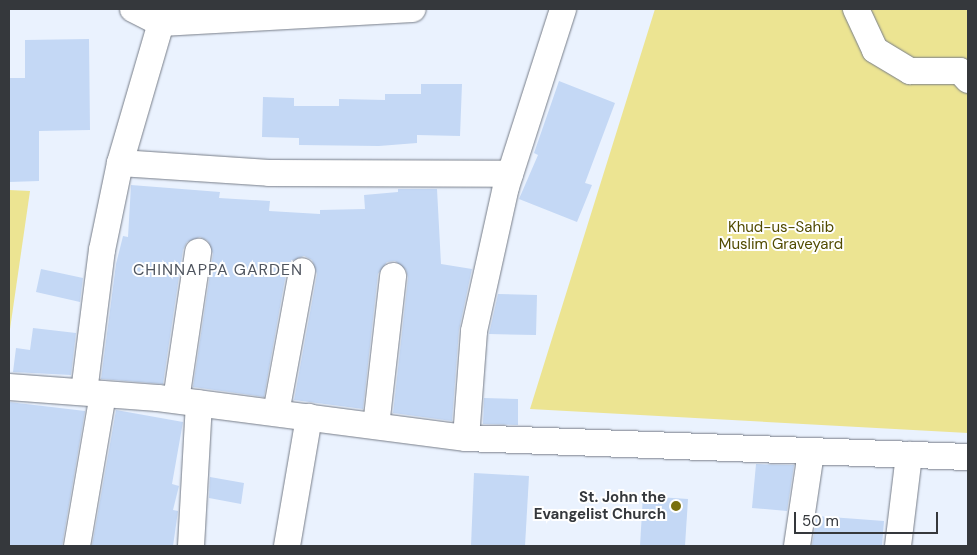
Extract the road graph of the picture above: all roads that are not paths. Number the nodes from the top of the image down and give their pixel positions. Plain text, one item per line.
1 (133, 9) edge
2 (413, 9) edge
3 (563, 9) edge
4 (856, 9) edge
5 (161, 23) junction
6 (968, 80) edge
7 (120, 163) junction
8 (510, 174) junction
9 (198, 252) dead end
10 (302, 271) dead end
11 (393, 276) dead end
12 (9, 387) edge
13 (93, 393) junction
14 (187, 402) junction
15 (276, 413) junction
16 (309, 417) junction
17 (376, 426) junction
18 (466, 438) junction
19 (811, 452) junction
20 (910, 455) junction
21 (968, 457) edge
22 (77, 546) edge
23 (191, 546) edge
24 (287, 546) edge
25 (798, 546) edge
26 (898, 546) edge

1 - 5 street
2 - 5 street
3 - 8 street
4 - 6 street
5 - 7 street
7 - 8 street
7 - 13 street
8 - 18 street
9 - 14 street
10 - 15 street
11 - 17 street
12 - 13 street
13 - 14 street
13 - 22 street
14 - 15 street
14 - 23 street
15 - 16 street
16 - 17 street
16 - 24 street
17 - 18 street
18 - 19 street
19 - 20 street
19 - 25 street
20 - 21 street
20 - 26 street

